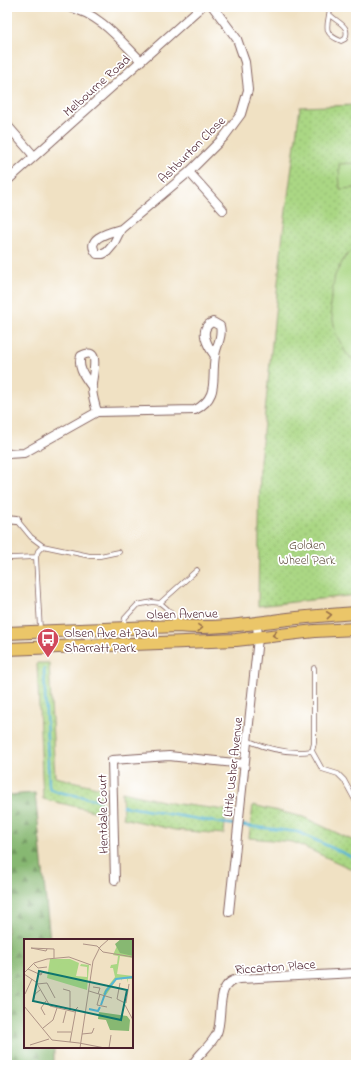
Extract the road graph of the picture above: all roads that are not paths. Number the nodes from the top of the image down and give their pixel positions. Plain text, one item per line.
1 (69, 7) edge
2 (201, 7) edge
3 (213, 7) edge
4 (330, 7) edge
5 (330, 15) junction
6 (141, 61) junction
7 (7, 125) edge
8 (34, 156) junction
9 (189, 172) junction
10 (7, 181) edge
11 (222, 210) dead end
12 (121, 229) dead end
13 (215, 356) dead end
14 (92, 387) dead end
15 (97, 412) junction
16 (7, 454) edge
17 (7, 519) edge
18 (17, 520) joint
19 (43, 546) junction
20 (119, 552) dead end
21 (36, 557) junction
22 (11, 558) dead end
23 (197, 570) dead end
24 (160, 603) junction
25 (356, 613) edge
26 (257, 624) junction
27 (177, 626) junction
28 (122, 629) junction
29 (356, 629) edge
30 (40, 632) junction
31 (7, 633) edge
32 (258, 638) junction
33 (7, 649) edge
34 (314, 668) dead end
35 (247, 740) junction
36 (312, 751) junction
37 (244, 764) junction
38 (356, 802) edge
39 (115, 880) dead end
40 (229, 912) dead end
41 (356, 973) edge
42 (200, 1054) junction
43 (192, 1065) edge
44 (198, 1065) edge

1 - 6 street
2 - 6 street, Melbourne Road
3 - 9 street, Ashburton Close
4 - 5 lane
5 - 5 lane
6 - 8 street, Melbourne Road
7 - 8 street
8 - 10 street, Melbourne Road
9 - 11 street
9 - 12 street, Ashburton Close
13 - 15 street
14 - 15 street
15 - 16 street
17 - 18 street
18 - 19 lane
19 - 20 lane
19 - 21 lane
21 - 22 lane
21 - 30 lane
23 - 24 lane
24 - 27 lane
24 - 28 lane
26 -> 25 main road, Olsen Avenue
27 -> 26 main road, Olsen Avenue
26 - 32 street, Little Usher Avenue
27 - 28 main road, Olsen Avenue
28 - 30 main road, Olsen Avenue
29 -> 32 main road
30 - 31 main road, Olsen Avenue
32 - 33 main road
32 - 35 street, Little Usher Avenue
34 - 36 lane
35 - 36 lane
35 - 37 street, Little Usher Avenue
36 - 38 lane
37 - 39 street, Hentdale Court
37 - 40 street, Little Usher Avenue
41 - 42 street, Riccarton Place
42 - 43 street, Riccarton Place
42 - 44 street

